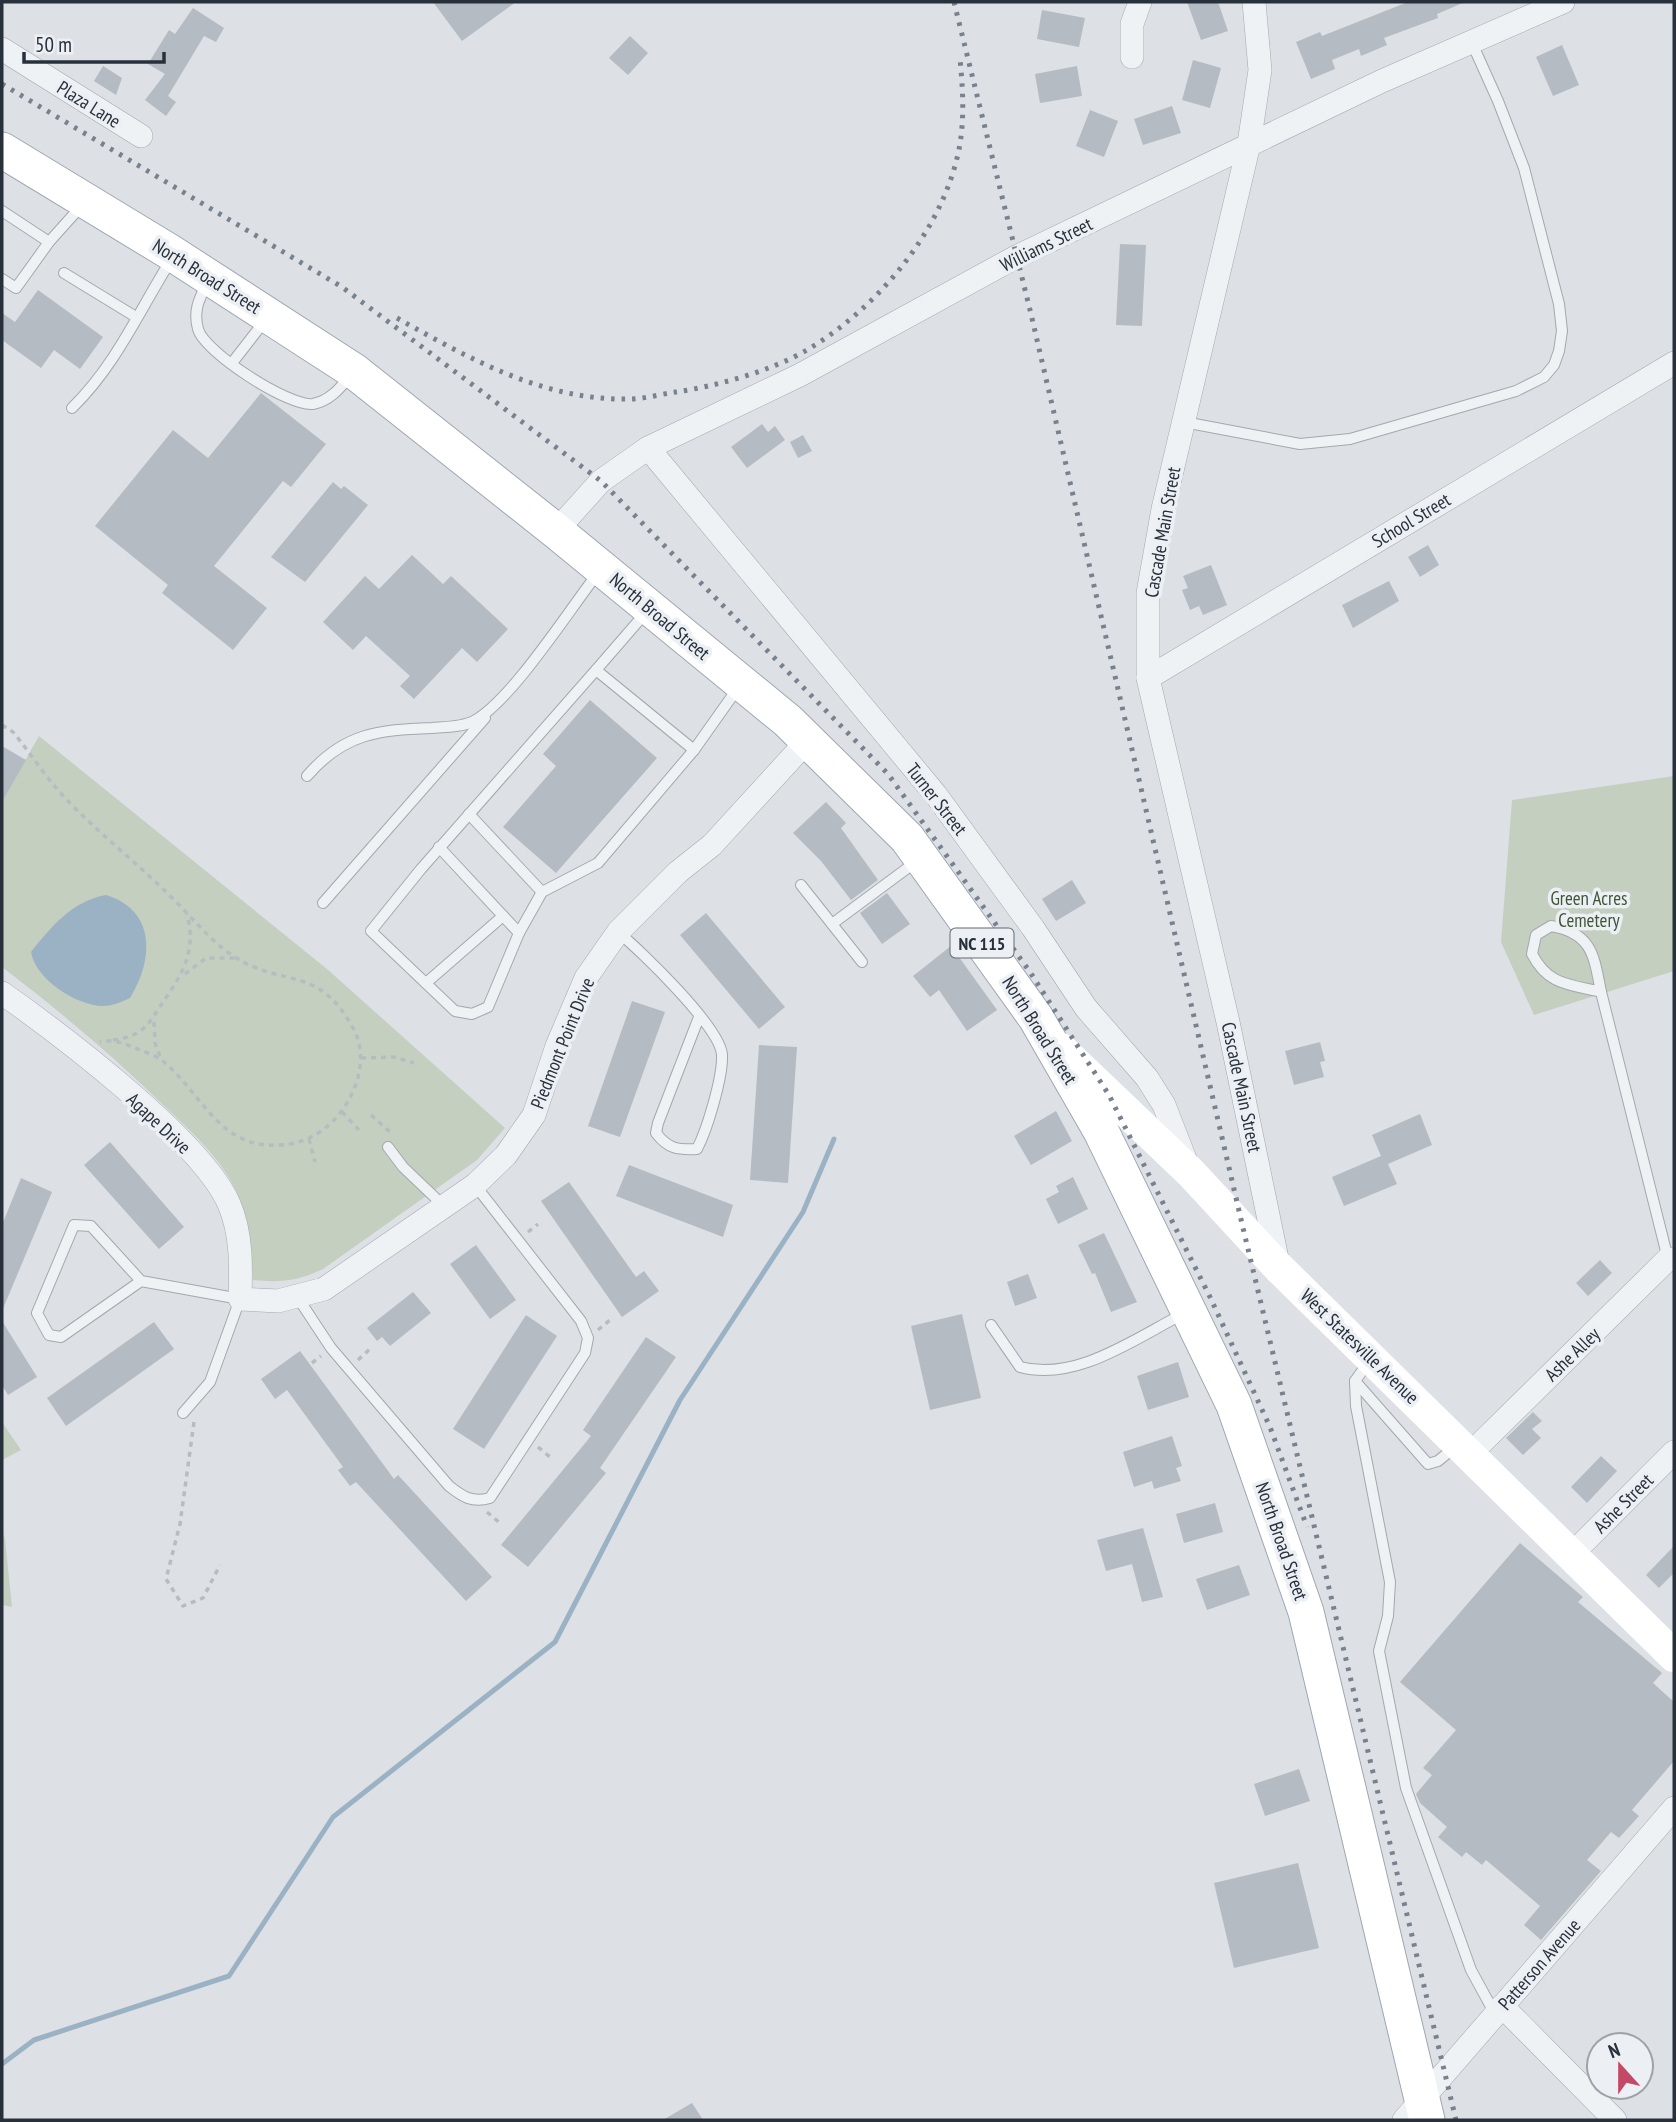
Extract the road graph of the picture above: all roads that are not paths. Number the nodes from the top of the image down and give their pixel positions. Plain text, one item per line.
1 (1140, 2) edge
2 (1254, 2) edge
3 (1563, 2) edge
4 (1471, 41) junction
5 (2, 50) edge
6 (1132, 57) dead end
7 (142, 136) dead end
8 (1249, 144) junction
9 (2, 150) edge
10 (85, 201) junction
11 (2, 211) edge
12 (49, 242) junction
13 (175, 255) junction
14 (64, 273) dead end
15 (210, 277) junction
16 (2, 279) edge
17 (269, 316) junction
18 (136, 317) junction
19 (232, 363) junction
20 (1674, 363) edge
21 (354, 371) junction
22 (72, 408) dead end
23 (1184, 422) junction
24 (648, 448) junction
25 (556, 531) junction
26 (601, 568) junction
27 (650, 608) junction
28 (596, 670) junction
29 (1148, 678) junction
30 (741, 683) junction
31 (499, 703) junction
32 (809, 739) junction
33 (694, 750) junction
34 (307, 776) dead end
35 (469, 814) junction
36 (439, 847) junction
37 (921, 858) junction
38 (802, 885) dead end
39 (541, 892) junction
40 (323, 903) dead end
41 (503, 916) junction
42 (832, 924) junction
43 (618, 932) junction
44 (519, 933) junction
45 (862, 962) dead end
46 (426, 983) junction
47 (1601, 992) junction
48 (2, 993) edge
49 (699, 1017) junction
50 (1046, 1035) junction
51 (388, 1147) dead end
52 (1191, 1173) junction
53 (475, 1185) junction
54 (446, 1208) junction
55 (1671, 1260) edge
56 (1279, 1268) junction
57 (141, 1281) junction
58 (298, 1298) junction
59 (240, 1299) junction
60 (1188, 1311) junction
61 (991, 1325) dead end
62 (1364, 1369) junction
63 (183, 1413) dead end
64 (1466, 1448) junction
65 (1674, 1452) edge
66 (1571, 1555) junction
67 (1674, 1656) edge
68 (1674, 1808) edge
69 (1498, 2010) junction
70 (1418, 2113) edge
71 (1615, 2120) edge

1 - 6 street
2 - 8 street, Cascade Main Street
3 - 4 street, Williams Street
4 - 8 street, Williams Street
4 - 23 lane
5 - 7 street, Plaza Lane
8 - 23 street, Cascade Main Street
8 - 24 street, Williams Street
9 - 10 main road, North Broad Street / NC 115
10 - 12 lane
10 - 13 main road, North Broad Street / NC 115
11 - 12 lane
12 - 16 lane
13 - 15 main road, North Broad Street / NC 115
13 - 18 lane
14 - 18 lane
15 - 17 main road, North Broad Street / NC 115
15 - 19 lane
17 - 19 lane
17 - 21 main road, North Broad Street / NC 115
18 - 22 lane
19 - 21 lane
20 - 29 street, School Street
21 - 25 main road, North Broad Street / NC 115
23 - 29 street, Cascade Main Street
24 - 25 street, Williams Street
24 - 52 street, Turner Street
25 - 26 main road, North Broad Street / NC 115
26 - 27 main road, North Broad Street / NC 115
26 - 31 lane
27 - 28 lane
27 - 30 main road, North Broad Street / NC 115
28 - 33 lane
28 - 35 lane
29 - 56 street, Cascade Main Street
30 - 32 main road, North Broad Street / NC 115
30 - 33 lane
31 - 34 lane
31 - 40 lane
32 - 37 main road, North Broad Street / NC 115
32 - 43 street, Piedmont Point Drive
33 - 39 lane
35 - 36 lane
35 - 39 lane
36 - 41 lane
36 - 46 lane
37 - 42 lane
37 - 50 main road, North Broad Street / NC 115
38 - 42 lane
39 - 44 lane
41 - 44 lane
41 - 46 lane
42 - 45 lane
43 - 49 lane
43 - 53 street, Piedmont Point Drive
44 - 46 lane
47 - 47 lane
47 - 55 lane
48 - 59 street, Agape Drive
49 - 49 lane
50 - 52 street, West Statesville Avenue
50 - 60 main road, North Broad Street / NC 115
51 - 54 lane
52 - 56 street, West Statesville Avenue
53 - 54 street, Piedmont Point Drive
53 - 58 lane
54 - 58 street, Piedmont Point Drive
55 - 64 street, Ashe Alley
56 - 62 street, West Statesville Avenue
57 - 57 lane
57 - 59 lane
58 - 59 street, Piedmont Point Drive
59 - 63 lane
60 - 61 lane
60 - 70 main road, North Broad Street / NC 115
62 - 64 street, West Statesville Avenue
62 - 69 lane
64 - 66 street, West Statesville Avenue
65 - 66 street, Ashe Street
66 - 67 street, West Statesville Avenue
68 - 69 street, Patterson Avenue
69 - 70 street, Patterson Avenue
69 - 71 street

